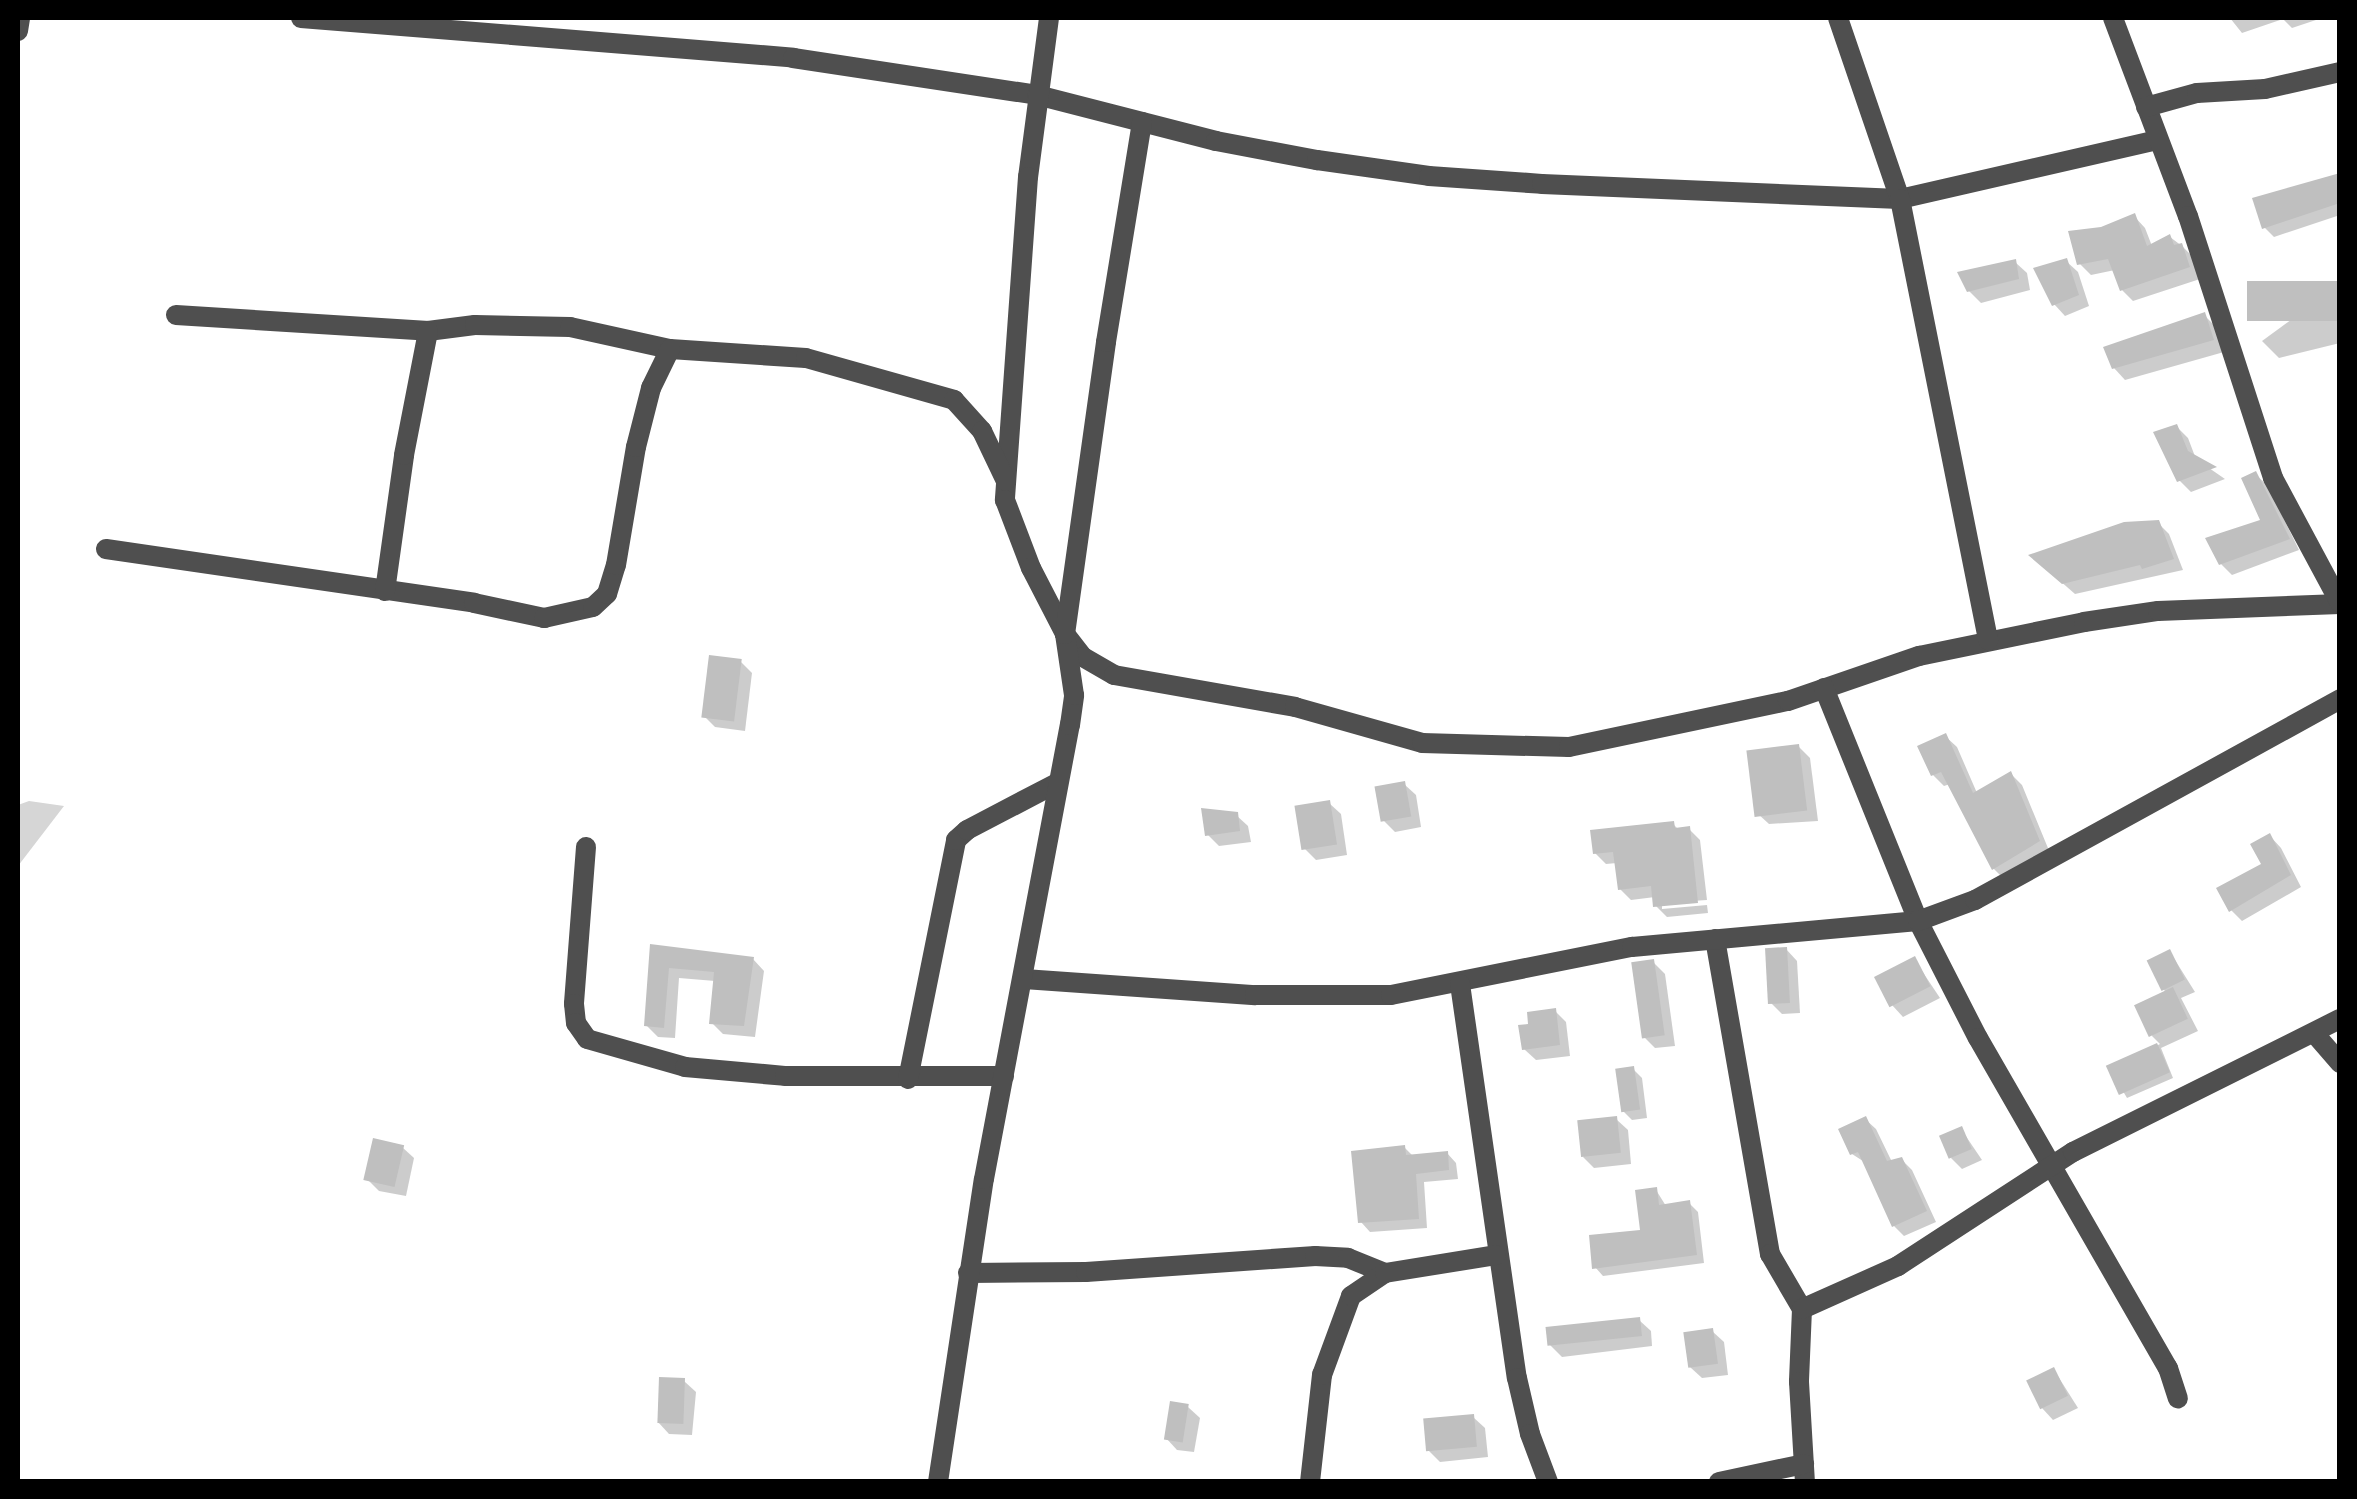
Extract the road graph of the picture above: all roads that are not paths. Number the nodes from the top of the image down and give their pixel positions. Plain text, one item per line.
1 (20, 18) edge
2 (301, 18) edge
3 (1050, 18) edge
4 (1838, 18) edge
5 (2113, 18) edge
6 (18, 31) edge
7 (2340, 72) edge
8 (1037, 95) junction
9 (2146, 107) junction
10 (1142, 122) junction
11 (2157, 140) junction
12 (1900, 198) junction
13 (176, 316) dead end
14 (428, 331) junction
15 (670, 349) junction
16 (1007, 483) junction
17 (106, 549) dead end
18 (385, 591) junction
19 (2340, 603) edge
20 (1066, 634) junction
21 (1988, 640) junction
22 (1824, 688) junction
23 (2340, 699) edge
24 (1057, 784) junction
25 (586, 847) dead end
26 (1918, 921) junction
27 (1716, 939) junction
28 (1024, 979) junction
29 (1460, 984) junction
30 (2340, 1019) edge
31 (2314, 1033) junction
32 (2340, 1064) edge
33 (1004, 1076) junction
34 (908, 1079) junction
35 (2054, 1163) junction
36 (1496, 1255) junction
37 (968, 1273) junction
38 (1385, 1274) junction
39 (1802, 1309) junction
40 (2178, 1398) dead end
41 (1804, 1473) edge
42 (938, 1482) edge
43 (1310, 1482) edge
44 (1548, 1482) edge
45 (1719, 1482) edge

1 - 6 street
2 - 8 street
3 - 8 street
4 - 12 street
5 - 9 street
7 - 9 street
8 - 10 street
8 - 16 street
9 - 11 street
10 - 12 street
10 - 20 street
11 - 12 street
11 - 19 street
12 - 21 street
13 - 14 street
14 - 15 street
14 - 18 street
15 - 16 street
15 - 18 street
16 - 20 street
17 - 18 street
19 - 21 street
20 - 22 street
20 - 24 street
21 - 22 street
22 - 26 street
23 - 26 street
24 - 28 street
24 - 34 street
25 - 34 street
26 - 27 street
26 - 35 street
27 - 29 street
27 - 39 street
28 - 29 street
28 - 33 street
29 - 36 street
30 - 31 street
31 - 32 street
31 - 35 street
33 - 34 street
33 - 37 street
35 - 39 street
35 - 40 street
36 - 38 street
36 - 44 street
37 - 38 street
37 - 42 street
38 - 43 street
39 - 41 street
41 - 45 street

